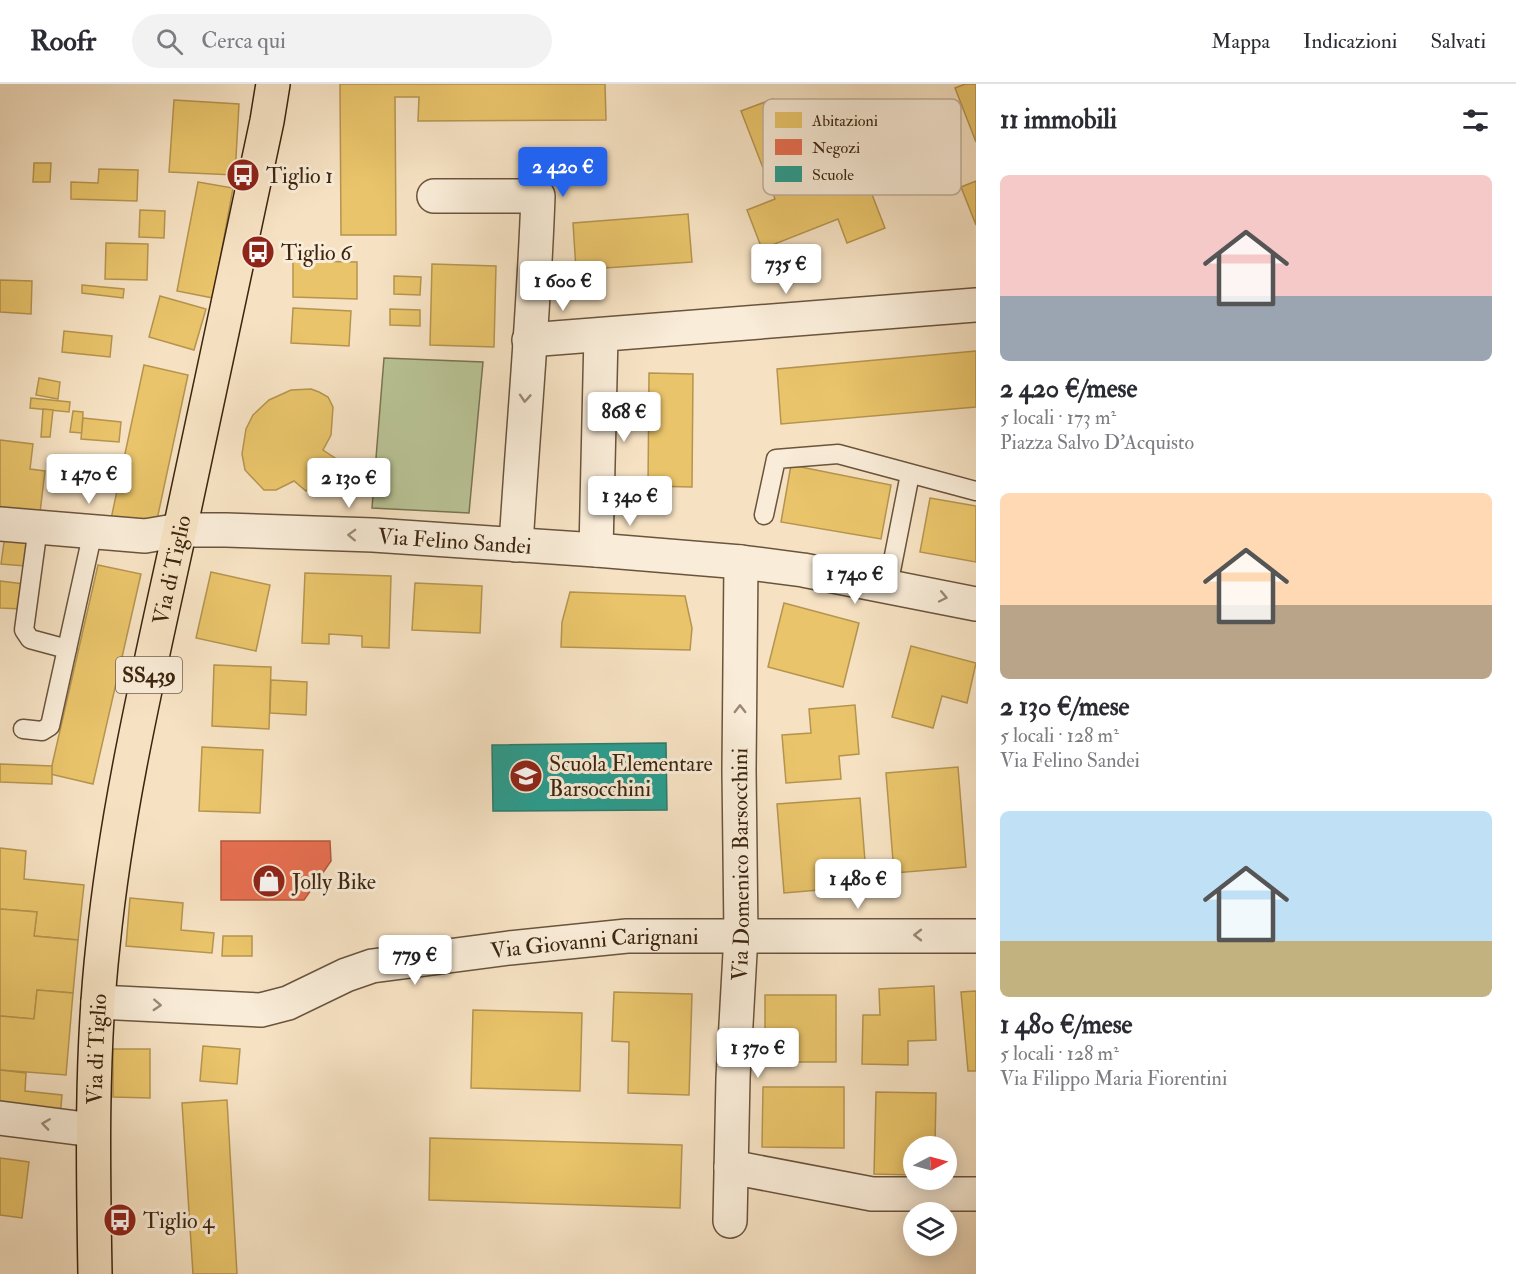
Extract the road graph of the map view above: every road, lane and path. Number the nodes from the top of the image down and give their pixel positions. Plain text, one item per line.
1 (273, 84) edge
2 (434, 196) dead end
3 (976, 305) edge
4 (601, 335) junction
5 (529, 339) junction
6 (910, 474) junction
7 (976, 491) edge
8 (764, 515) dead end
9 (0, 524) edge
10 (38, 527) junction
11 (180, 530) junction
12 (93, 531) junction
13 (516, 545) junction
14 (596, 549) junction
15 (741, 562) junction
16 (888, 586) junction
17 (976, 604) edge
18 (67, 649) junction
19 (23, 729) dead end
20 (741, 935) junction
21 (976, 936) edge
22 (98, 1002) junction
23 (0, 1118) edge
24 (93, 1130) junction
25 (731, 1167) junction
26 (976, 1194) edge
27 (730, 1221) dead end
28 (95, 1274) edge

1 - 11 main road, Via di Tiglio / SS439
2 - 5 street
3 - 4 street
4 - 5 street
4 - 14 street
5 -> 13 street
6 - 7 lane
6 - 8 lane
6 - 16 lane
9 - 10 street, Via Felino Sandei
10 - 12 street, Via Felino Sandei
10 - 18 lane
11 - 12 street, Via Felino Sandei
13 -> 11 street, Via Felino Sandei
11 - 22 main road, Via di Tiglio / SS439
12 - 18 lane
13 - 14 street, Via Felino Sandei
14 - 15 street, Via Felino Sandei
15 - 16 street, Via Felino Sandei
20 -> 15 street, Via Domenico Barsocchini
16 -> 17 street, Via Felino Sandei
18 - 19 lane
21 -> 20 street, Via Giovanni Carignani
22 -> 20 street, Via Giovanni Carignani
20 - 25 street, Via Domenico Barsocchini
22 - 24 main road, Via di Tiglio / SS439
24 -> 23 street
24 - 28 main road, Via di Tiglio / SS439
25 - 26 street
25 - 27 street, Via Domenico Barsocchini

